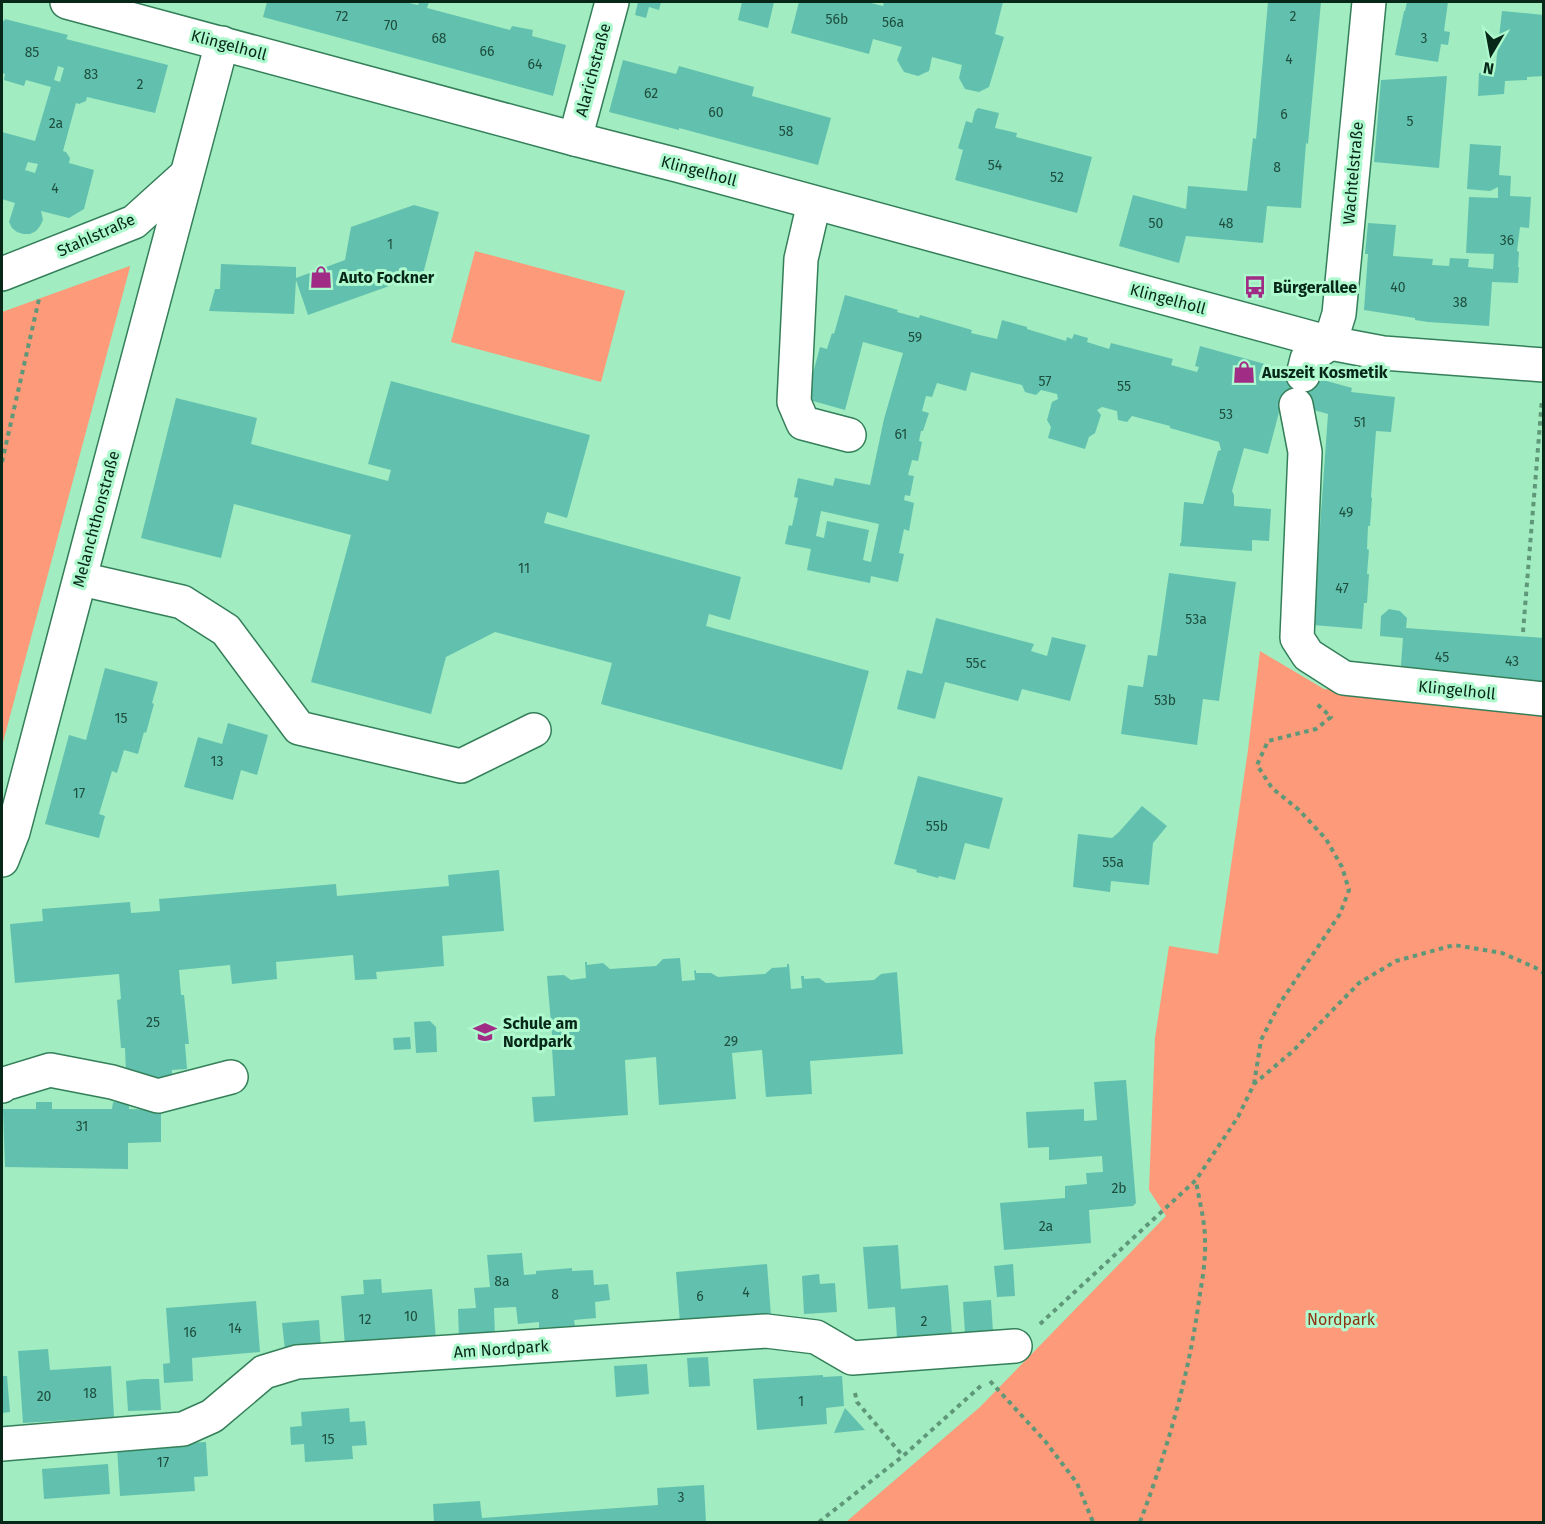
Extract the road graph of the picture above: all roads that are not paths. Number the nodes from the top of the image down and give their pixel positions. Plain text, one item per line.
1 (67, 2) edge
2 (612, 2) edge
3 (1369, 2) edge
4 (222, 43) junction
5 (575, 139) junction
6 (185, 176) junction
7 (814, 203) junction
8 (2, 274) edge
9 (1330, 343) junction
10 (1544, 365) edge
11 (849, 435) dead end
12 (81, 579) junction
13 (1544, 699) edge
14 (534, 730) dead end
15 (2, 860) edge
16 (231, 1077) dead end
17 (2, 1086) edge
18 (1016, 1346) dead end
19 (2, 1443) edge

1 - 4 street, Klingelholl
2 - 5 street, Alarichstraße
3 - 9 street, Wachtelstraße
4 - 5 street, Klingelholl
4 - 6 street
5 - 7 street, Klingelholl
6 - 8 street, Stahlstraße
6 - 12 street, Melanchthonstraße
7 - 9 street, Klingelholl
7 - 11 street
9 - 10 street, Klingelholl
9 - 13 street, Klingelholl
12 - 14 street
12 - 15 street, Melanchthonstraße
16 - 17 street
18 - 19 street, Am Nordpark

